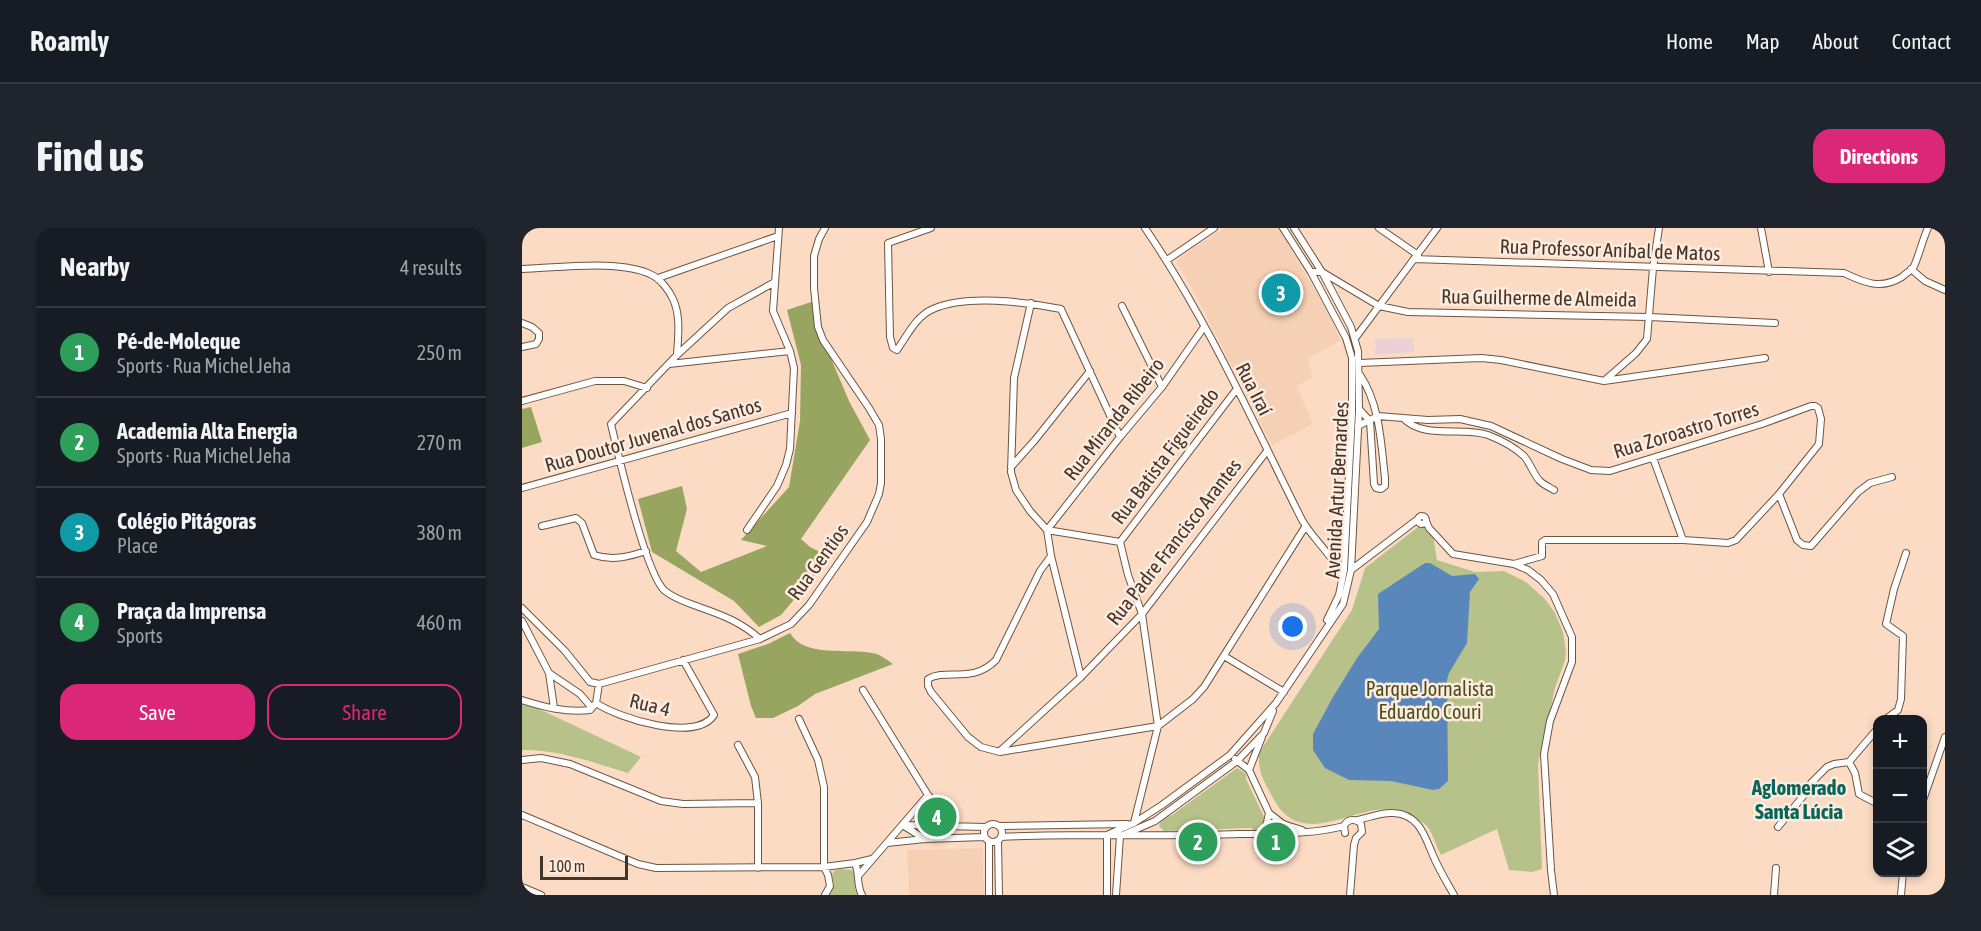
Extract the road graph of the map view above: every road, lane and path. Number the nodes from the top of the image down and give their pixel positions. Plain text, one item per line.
1 (779, 228) edge
2 (825, 228) edge
3 (931, 228) edge
4 (1145, 228) edge
5 (1214, 228) edge
6 (1283, 228) edge
7 (1294, 228) edge
8 (1379, 228) edge
9 (1437, 228) edge
10 (1659, 228) edge
11 (1761, 228) edge
12 (1928, 228) edge
13 (778, 236) junction
14 (1416, 257) junction
15 (1167, 260) junction
16 (1653, 268) junction
17 (522, 269) edge
18 (1911, 269) junction
19 (1311, 272) junction
20 (1322, 272) junction
21 (1769, 272) junction
22 (658, 278) junction
23 (775, 282) junction
24 (1945, 290) edge
25 (1030, 303) junction
26 (1122, 306) dead end
27 (1379, 306) junction
28 (1649, 317) junction
29 (522, 323) edge
30 (1775, 323) dead end
31 (1204, 327) junction
32 (1356, 337) junction
33 (522, 347) edge
34 (790, 351) junction
35 (677, 355) junction
36 (1765, 358) dead end
37 (1359, 363) junction
38 (669, 364) junction
39 (1090, 371) junction
40 (1359, 375) junction
41 (1604, 381) junction
42 (1162, 387) junction
43 (647, 388) junction
44 (1236, 390) junction
45 (1352, 395) junction
46 (522, 401) edge
47 (1375, 407) junction
48 (1359, 410) junction
49 (792, 413) junction
50 (1378, 416) junction
51 (1403, 418) junction
52 (1370, 421) junction
53 (1358, 426) junction
54 (1120, 437) junction
55 (1267, 451) junction
56 (1653, 458) junction
57 (620, 462) junction
58 (1011, 467) junction
59 (1892, 477) dead end
60 (522, 488) edge
61 (1554, 490) dead end
62 (1779, 494) junction
63 (542, 526) dead end
64 (1305, 527) junction
65 (747, 530) dead end
66 (1047, 530) junction
67 (1683, 540) junction
68 (1120, 542) junction
69 (646, 551) junction
70 (1352, 553) junction
71 (1906, 553) dead end
72 (1051, 556) junction
73 (1368, 556) junction
74 (1345, 558) junction
75 (1510, 563) junction
76 (1335, 564) junction
77 (1347, 570) junction
78 (1345, 584) junction
79 (522, 608) edge
80 (1142, 614) junction
81 (522, 621) edge
82 (760, 639) junction
83 (1224, 656) junction
84 (683, 660) junction
85 (549, 674) junction
86 (1081, 677) junction
87 (599, 684) junction
88 (863, 690) dead end
89 (1284, 692) junction
90 (522, 700) edge
91 (1276, 704) junction
92 (594, 705) junction
93 (555, 708) junction
94 (1892, 715) edge
95 (799, 719) dead end
96 (1158, 726) junction
97 (1264, 732) junction
98 (1873, 734) edge
99 (1945, 738) edge
100 (738, 745) dead end
101 (1000, 752) junction
102 (1230, 755) junction
103 (522, 760) edge
104 (1237, 761) junction
105 (1849, 762) junction
106 (1249, 770) junction
107 (1927, 791) edge
108 (928, 795) junction
109 (1873, 801) edge
110 (758, 803) junction
111 (1162, 805) junction
112 (1269, 813) junction
113 (522, 815) edge
114 (1155, 821) junction
115 (1359, 822) junction
116 (1131, 823) junction
117 (904, 825) junction
118 (956, 826) junction
119 (986, 826) junction
120 (1000, 826) junction
121 (1778, 827) dead end
122 (1345, 830) junction
123 (1312, 832) junction
124 (1260, 834) junction
125 (1107, 835) junction
126 (1120, 836) junction
127 (1163, 837) junction
128 (925, 838) junction
129 (1354, 838) junction
130 (987, 839) junction
131 (1000, 839) junction
132 (886, 843) junction
133 (872, 859) junction
134 (855, 864) junction
135 (834, 866) junction
136 (824, 867) junction
137 (758, 868) junction
138 (1776, 868) dead end
139 (828, 875) junction
140 (859, 875) junction
141 (1903, 877) edge
142 (522, 888) edge
143 (541, 895) edge
144 (825, 895) edge
145 (862, 895) edge
146 (989, 895) edge
147 (999, 895) edge
148 (1107, 895) edge
149 (1116, 895) edge
150 (1350, 895) edge
151 (1454, 895) edge
152 (1552, 895) edge
153 (1774, 895) edge
154 (1901, 895) edge

1 - 13 street
2 - 82 street, Rua Gentios
3 - 25 street
4 - 15 street, Rua Iraí
5 - 15 street
6 - 19 street, Avenida Artur Bernardes
7 - 20 street
8 - 14 street
9 - 14 street
10 - 16 street
11 - 21 street
12 - 18 street
13 - 22 street
13 - 23 street
14 - 16 street, Rua Professor Aníbal de Matos
14 - 27 street
15 - 31 street, Rua Iraí
16 - 21 street, Rua Professor Aníbal de Matos
16 - 28 street
17 - 22 street
18 - 21 street, Rua Professor Aníbal de Matos
18 - 24 street
19 - 20 street
19 - 45 street, Avenida Artur Bernardes
20 - 27 street, Rua Guilherme de Almeida
20 - 32 street
22 - 35 street
23 - 34 street
23 - 35 street
25 - 39 street
25 - 58 street
26 - 42 street
27 - 28 street, Rua Guilherme de Almeida
27 - 32 street
28 - 30 street, Rua Guilherme de Almeida
28 - 41 street
29 - 33 street
31 - 42 street, Rua Miranda Ribeiro
31 - 44 street, Rua Iraí
32 - 37 street, Avenida Artur Bernardes
34 - 38 street
34 - 49 street
35 - 38 street
36 - 41 street
37 - 40 street, Avenida Artur Bernardes
37 - 41 street
38 - 43 street
39 - 54 street
39 - 58 street
40 - 47 street
40 - 48 street, Avenida Artur Bernardes
42 - 54 street, Rua Miranda Ribeiro
43 - 46 street
43 - 57 street
44 - 55 street, Rua Iraí
44 - 68 street, Rua Batista Figueiredo
45 - 48 street
45 - 74 street, Avenida Artur Bernardes
47 - 48 street
47 - 50 street
48 - 52 street
48 - 53 street, Avenida Artur Bernardes
49 - 57 street, Rua Doutor Juvenal dos Santos
49 - 65 street
50 - 51 street, Rua Zoroastro Torres
50 - 52 street
50 - 52 street
51 - 56 street, Rua Zoroastro Torres
51 - 61 street
52 - 53 street
53 - 70 street, Avenida Artur Bernardes
54 - 66 street, Rua Miranda Ribeiro
55 - 64 street, Rua Iraí
55 - 80 street, Rua Padre Francisco Arantes
56 - 62 street, Rua Zoroastro Torres
56 - 67 street
57 - 60 street, Rua Doutor Juvenal dos Santos
57 - 69 street
58 - 66 street
59 - 62 street
62 - 67 street
63 - 69 street
64 - 76 street, Rua Iraí
64 - 83 street
66 - 68 street
66 - 72 street
67 - 75 street
68 - 80 street
69 - 82 street
70 - 73 street
70 - 77 street, Avenida Artur Bernardes
71 - 94 street
72 - 86 street
72 - 101 street
73 - 75 street
73 - 77 street
74 - 76 street
74 - 77 street, Avenida Artur Bernardes
75 - 152 street
76 - 77 street
76 - 78 street, Rua Iraí
77 - 78 street, Avenida Artur Bernardes
78 - 89 street, Avenida Artur Bernardes
79 - 87 street
80 - 86 street, Rua Padre Francisco Arantes
80 - 96 street
81 - 85 street
82 - 84 street, Rua Gentios
83 - 89 street
83 - 96 street
84 - 87 street, Rua Gentios
84 - 92 street, Rua 4
85 - 92 street
85 - 93 street
86 - 101 street, Rua Padre Francisco Arantes
87 - 92 street
88 - 108 street
89 - 91 street, Avenida Artur Bernardes
90 - 93 street
91 - 97 street, Avenida Artur Bernardes
91 - 102 street, Avenida Artur Bernardes
92 - 93 street
95 - 136 street
96 - 101 street
96 - 116 street
97 - 104 street, Avenida Artur Bernardes
97 - 106 street
98 - 105 street
99 - 107 street
100 - 110 street
102 - 104 street
102 - 111 street, Avenida Artur Bernardes
103 - 110 street
104 - 106 street
104 - 114 street, Avenida Artur Bernardes
105 - 109 street
105 - 121 street
106 - 112 street
108 - 117 street
108 - 118 street
110 - 137 street
111 - 114 street
111 - 116 street, Avenida Artur Bernardes
112 - 123 street
112 - 124 street
113 - 137 street
114 - 126 street, Avenida Artur Bernardes
114 - 127 street
115 - 122 street
115 - 129 street
115 - 151 street
116 - 120 street
116 - 125 street, Avenida Artur Bernardes
117 - 118 street
117 - 128 street
117 - 132 street
118 - 119 street
119 - 120 street
119 - 130 street
120 - 131 street
122 - 123 street
122 - 129 street
123 - 124 street
124 - 127 street
125 - 126 street
125 - 131 street
125 - 148 street
126 - 127 street
126 - 149 street
128 - 130 street
128 - 132 street
129 - 150 street
130 - 131 street
130 - 146 street
131 - 147 street
132 - 133 street
133 - 134 street
133 - 140 street
134 - 135 street
134 - 140 street
135 - 136 street
135 - 139 street
136 - 137 street
136 - 139 street
138 - 153 street
139 - 144 street
140 - 145 street
141 - 154 street
142 - 143 street

